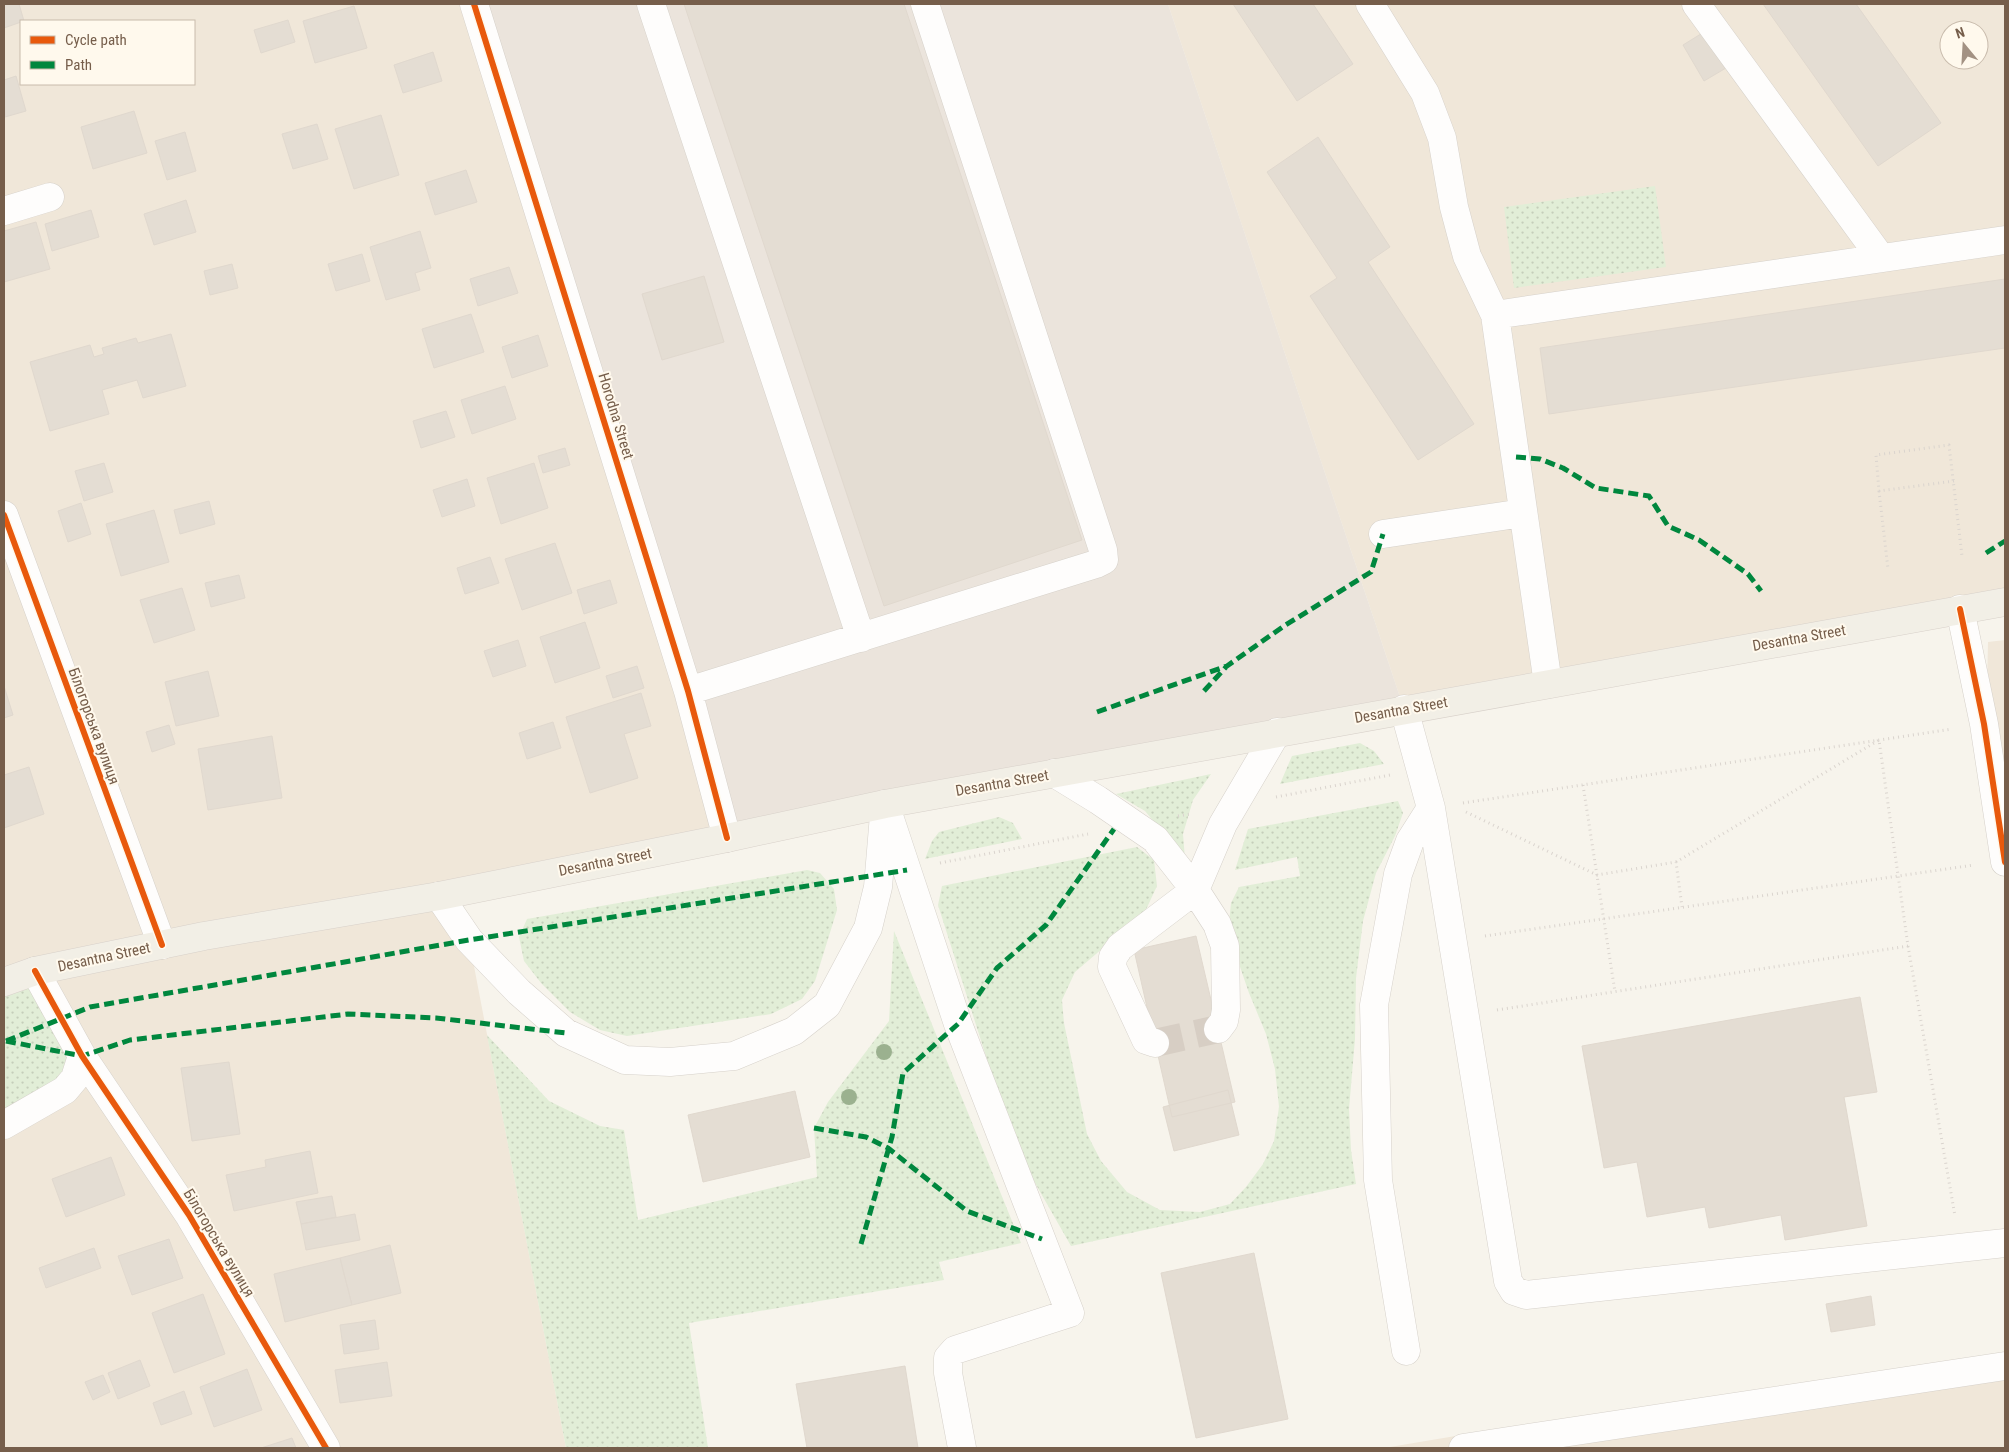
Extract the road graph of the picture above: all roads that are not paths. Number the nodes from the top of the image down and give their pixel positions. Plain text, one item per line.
1 (474, 4) edge
2 (651, 4) edge
3 (925, 4) edge
4 (1370, 4) edge
5 (1696, 4) edge
6 (50, 197) dead end
7 (4, 211) edge
8 (2005, 240) edge
9 (1881, 258) junction
10 (1495, 315) junction
11 (1523, 513) junction
12 (4, 515) edge
13 (1383, 534) dead end
14 (2005, 602) edge
15 (1960, 610) junction
16 (861, 638) junction
17 (1548, 684) junction
18 (688, 691) junction
19 (1404, 710) junction
20 (1277, 732) junction
21 (1054, 774) junction
22 (885, 804) junction
23 (1441, 806) junction
24 (727, 838) junction
25 (2005, 861) edge
26 (1195, 890) junction
27 (439, 896) junction
28 (162, 945) junction
29 (34, 971) junction
30 (4, 982) edge
31 (1218, 1029) dead end
32 (1155, 1044) dead end
33 (82, 1056) junction
34 (4, 1125) edge
35 (2005, 1243) edge
36 (1406, 1350) dead end
37 (2005, 1366) edge
38 (326, 1448) edge
39 (962, 1448) edge
40 (1463, 1448) edge

1 - 18 street, Horodna Street
2 - 16 street
3 - 16 street
4 - 10 street
5 - 9 street
6 - 7 street
8 - 9 street
9 - 10 street
10 - 11 street
11 - 13 street
11 - 17 street
12 - 28 street, Білогорська вулиця
14 - 15 main road, Desantna Street
15 - 17 main road, Desantna Street
15 - 25 street
16 - 18 street
17 - 19 main road, Desantna Street
18 - 24 street, Horodna Street
19 - 20 main road, Desantna Street
19 - 23 street
20 - 21 main road, Desantna Street
20 - 26 street
21 - 22 main road, Desantna Street
21 - 26 street
22 - 24 main road, Desantna Street
22 - 27 street
22 - 39 street
23 - 35 street
23 - 36 street
24 - 27 main road, Desantna Street
26 - 31 street
26 - 32 street
27 - 28 main road, Desantna Street
28 - 29 main road, Desantna Street
29 - 30 main road, Desantna Street
29 - 33 street, Білогорська вулиця
33 - 34 street
33 - 38 street, Білогорська вулиця
37 - 40 street

